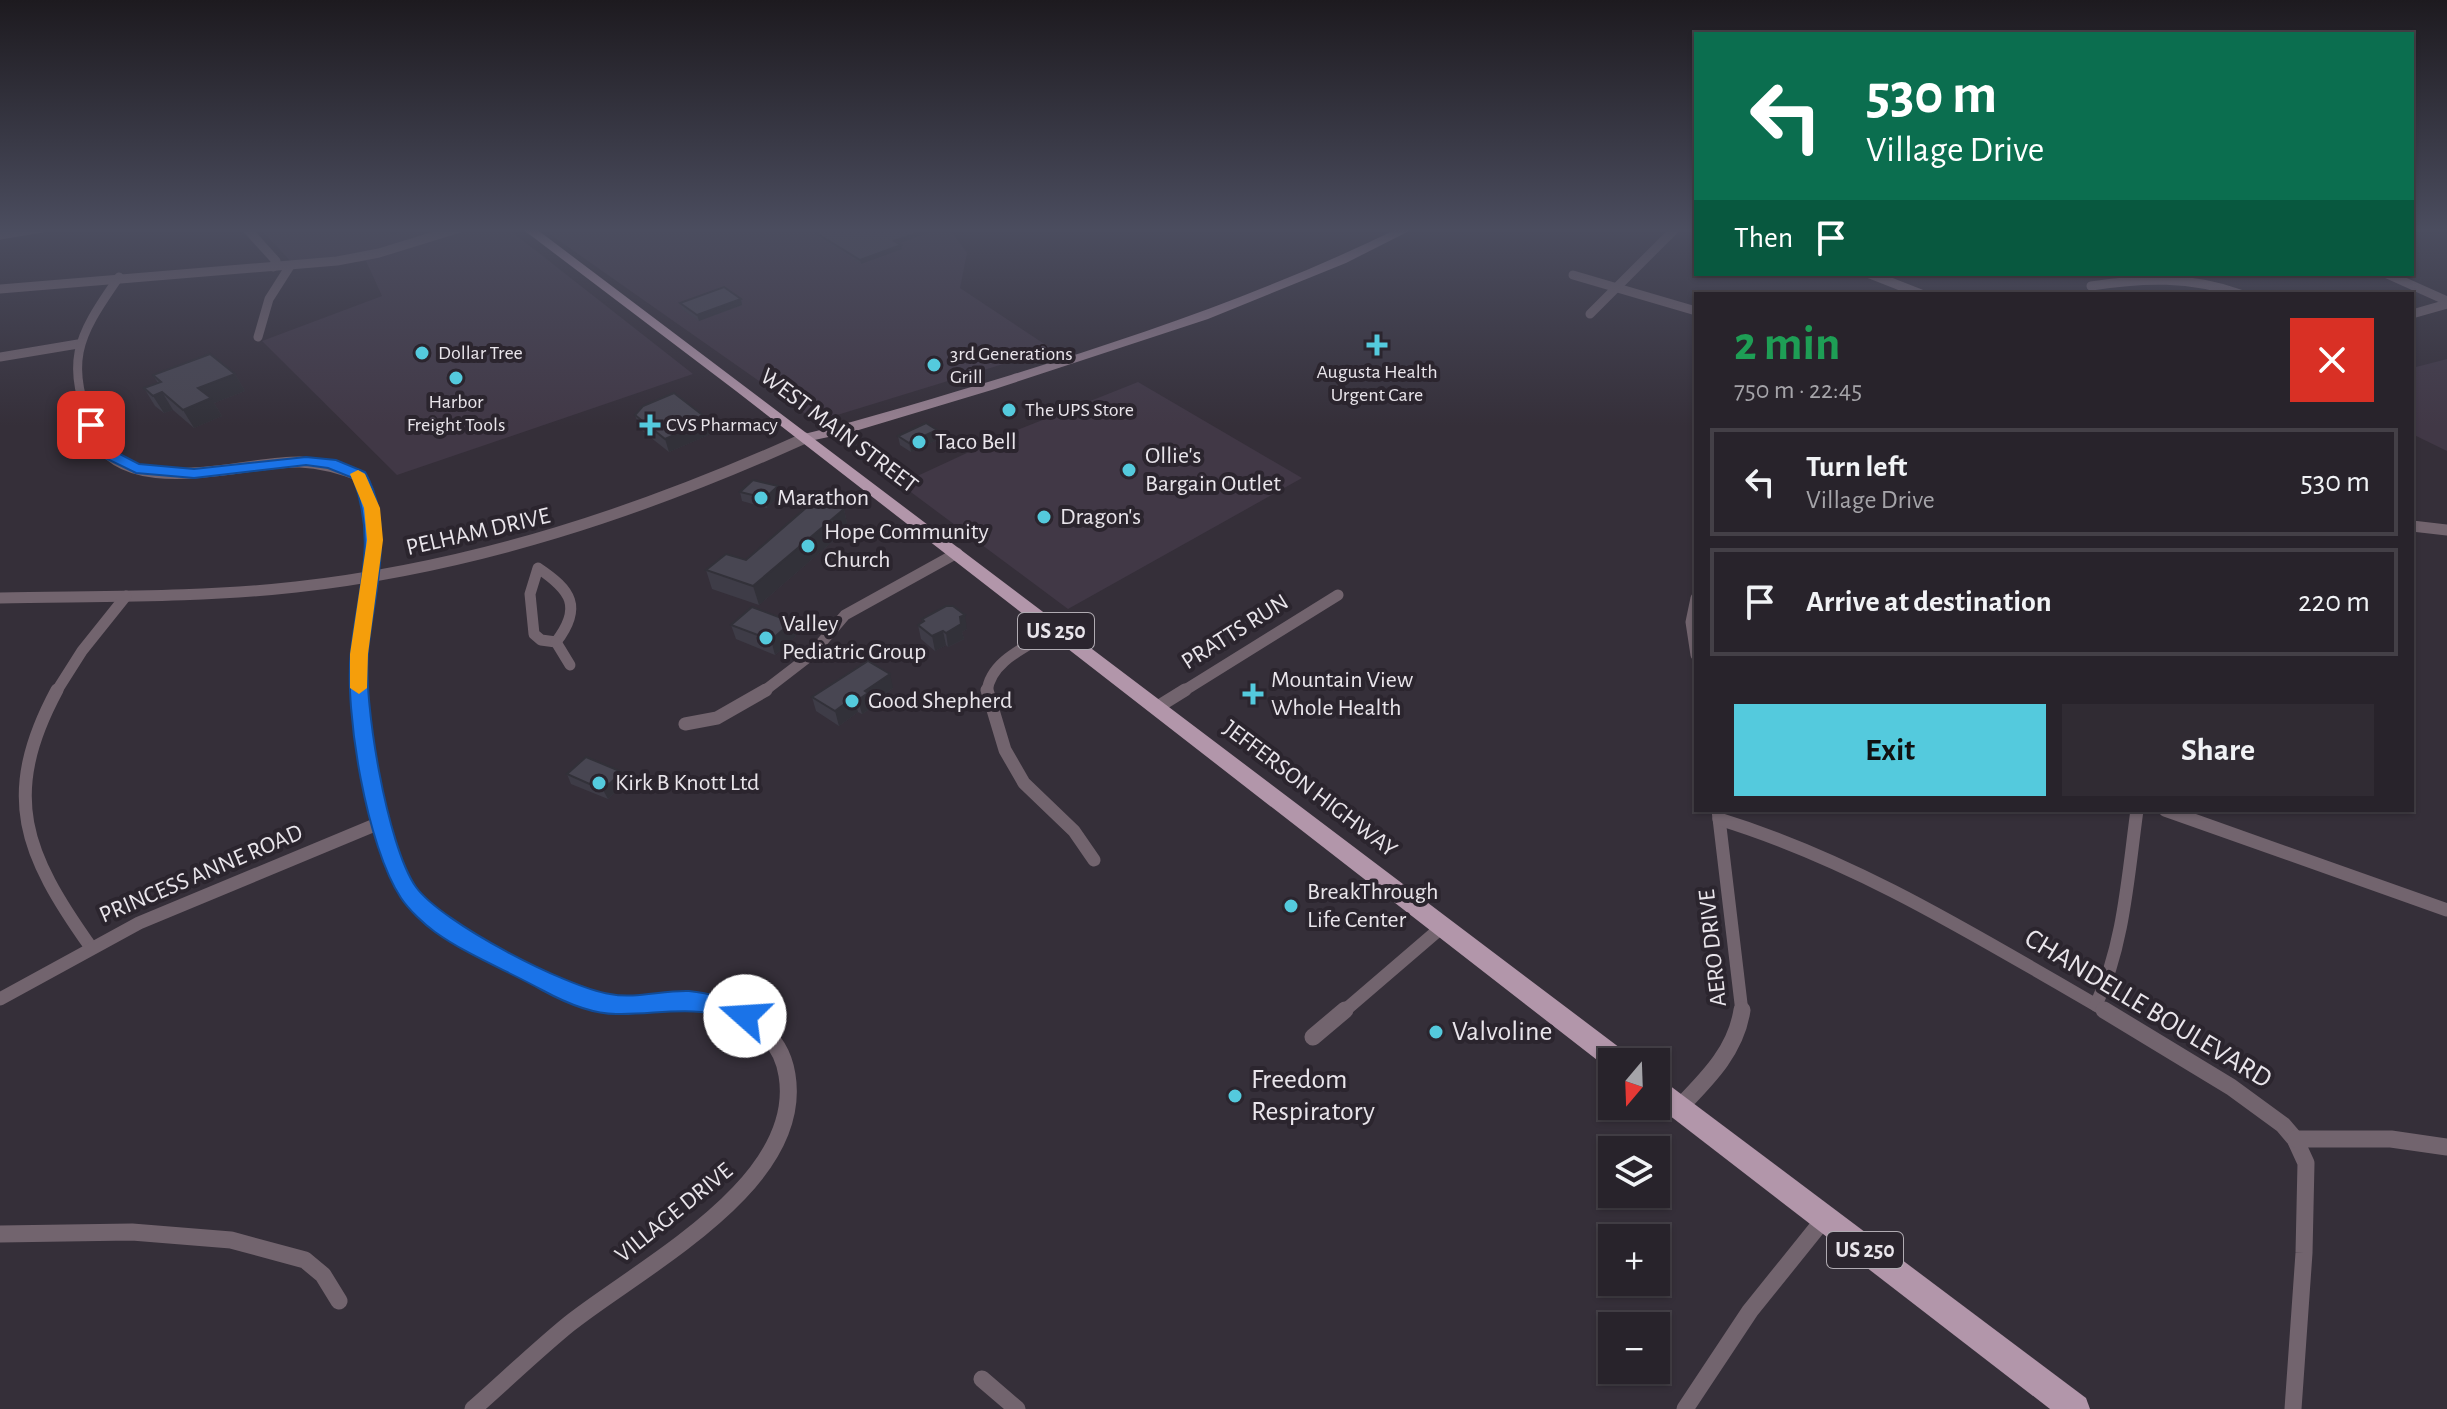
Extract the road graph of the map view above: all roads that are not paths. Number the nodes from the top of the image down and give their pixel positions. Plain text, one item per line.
1 (109, 294) edge
2 (272, 294) edge
3 (614, 294) edge
4 (1239, 294) edge
5 (1266, 294) edge
6 (1610, 294) edge
7 (1636, 294) edge
8 (2447, 302) edge
9 (1694, 310) edge
10 (2414, 313) edge
11 (1590, 314) dead end
12 (258, 337) dead end
13 (78, 344) junction
14 (0, 357) edge
15 (805, 438) junction
16 (2414, 526) edge
17 (2447, 530) edge
18 (531, 541) junction
19 (957, 553) junction
20 (538, 568) junction
21 (372, 576) junction
22 (1338, 595) dead end
23 (126, 596) junction
24 (0, 598) edge
25 (1694, 608) edge
26 (1054, 630) junction
27 (556, 642) junction
28 (1694, 642) edge
29 (570, 665) dead end
30 (1156, 708) junction
31 (685, 724) dead end
32 (2137, 812) edge
33 (2171, 812) edge
34 (1719, 815) edge
35 (382, 822) junction
36 (1094, 860) dead end
37 (2447, 910) edge
38 (1442, 927) junction
39 (90, 946) junction
40 (0, 999) edge
41 (2096, 1005) junction
42 (1313, 1037) dead end
43 (1601, 1048) edge
44 (1670, 1101) edge
45 (1679, 1108) junction
46 (2295, 1139) junction
47 (2447, 1147) edge
48 (1824, 1219) junction
49 (0, 1234) edge
50 (339, 1301) dead end
51 (982, 1379) dead end
52 (473, 1409) edge
53 (1017, 1409) edge
54 (1685, 1409) edge
55 (2075, 1409) edge
56 (2293, 1409) edge

1 - 13 street, VILLAGE DRIVE
2 - 12 street
3 - 15 main road, WEST MAIN STREET / US 250
4 - 15 main road
5 - 15 main road
6 - 11 street
7 - 9 street
8 - 10 street
13 - 14 street
13 - 21 street, VILLAGE DRIVE
15 - 18 street, PELHAM DRIVE
15 - 19 main road, WEST MAIN STREET / US 250
16 - 17 street
18 - 20 street
18 - 21 street, PELHAM DRIVE
19 - 26 main road, WEST MAIN STREET / US 250
19 - 31 street
20 - 27 street
20 - 27 street
21 - 23 street, PELHAM DRIVE
21 - 35 street, VILLAGE DRIVE
22 - 30 street, PRATTS RUN
23 - 24 street, PELHAM DRIVE
23 - 39 street
25 - 28 street
26 - 30 main road, WEST MAIN STREET / US 250
26 - 36 street
27 - 29 street
30 - 38 main road, JEFFERSON HIGHWAY / US 250
32 - 41 street
33 - 37 street
34 - 41 street, CHANDELLE BOULEVARD
34 - 45 street, AERO DRIVE
35 - 39 street, PRINCESS ANNE ROAD
35 - 52 street, VILLAGE DRIVE
38 - 42 street
38 - 43 main road, JEFFERSON HIGHWAY / US 250
39 - 40 street, PRINCESS ANNE ROAD
41 - 46 street, CHANDELLE BOULEVARD
44 - 45 main road, US 250
45 - 48 main road, US 250
46 - 47 street
46 - 56 street
48 - 54 street
48 - 55 main road, US 250
49 - 50 street
51 - 53 street

